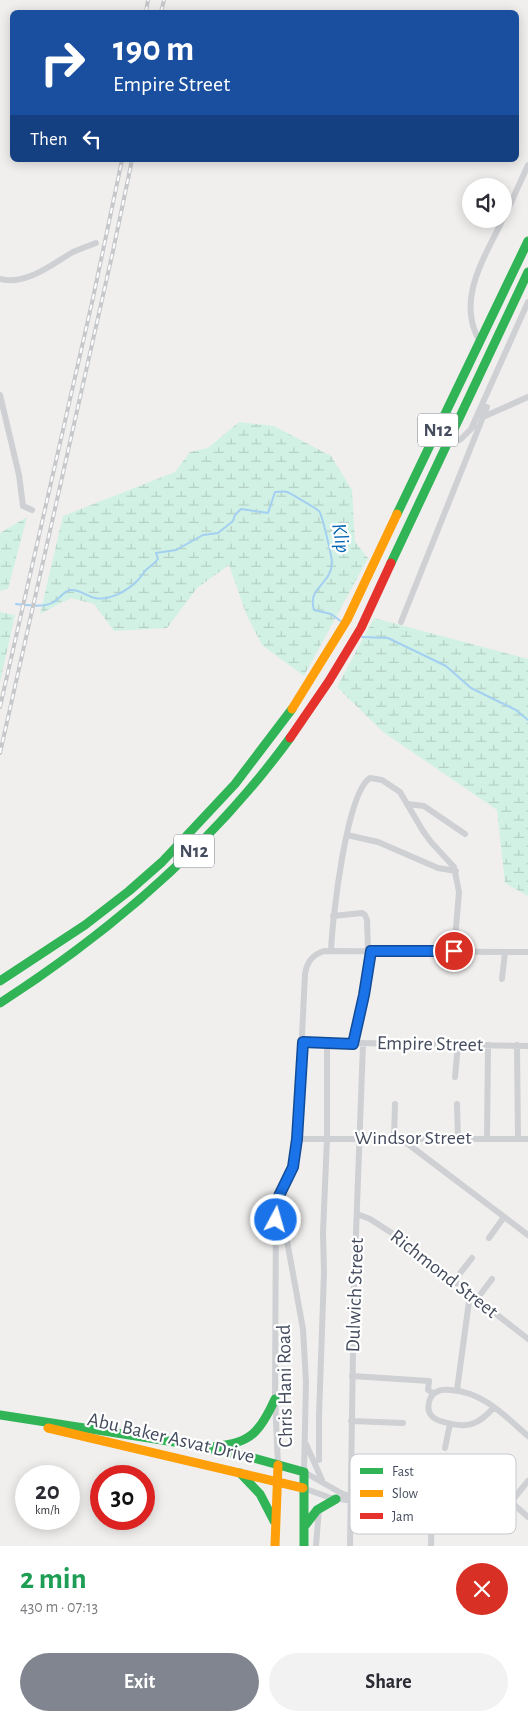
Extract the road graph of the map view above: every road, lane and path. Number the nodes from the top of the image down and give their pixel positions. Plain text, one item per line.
1 (528, 165) edge
2 (512, 200) edge
3 (499, 228) edge
4 (528, 241) edge
5 (96, 244) dead end
6 (528, 272) edge
7 (0, 279) edge
8 (528, 302) edge
9 (480, 342) junction
10 (0, 395) edge
11 (528, 397) edge
12 (487, 407) dead end
13 (483, 417) junction
14 (471, 429) junction
15 (447, 445) junction
16 (32, 510) dead end
17 (401, 622) dead end
18 (408, 804) junction
19 (465, 834) dead end
20 (347, 835) junction
21 (456, 871) junction
22 (333, 916) junction
23 (331, 951) junction
24 (369, 951) junction
25 (454, 951) junction
26 (505, 952) junction
27 (528, 952) edge
28 (502, 979) dead end
29 (0, 981) edge
30 (0, 1003) edge
31 (303, 1042) junction
32 (327, 1043) junction
33 (353, 1044) junction
34 (363, 1044) junction
35 (458, 1045) junction
36 (488, 1045) junction
37 (517, 1045) junction
38 (528, 1046) edge
39 (455, 1076) dead end
40 (395, 1104) dead end
41 (457, 1104) dead end
42 (327, 1138) junction
43 (359, 1138) junction
44 (397, 1138) junction
45 (458, 1138) junction
46 (297, 1139) junction
47 (487, 1139) junction
48 (518, 1139) junction
49 (528, 1139) edge
50 (278, 1197) junction
51 (357, 1214) junction
52 (504, 1216) junction
53 (528, 1235) edge
54 (490, 1238) dead end
55 (472, 1258) dead end
56 (492, 1279) dead end
57 (454, 1281) junction
58 (470, 1294) junction
59 (477, 1299) junction
60 (528, 1338) edge
61 (352, 1376) junction
62 (457, 1390) junction
63 (433, 1393) junction
64 (275, 1399) junction
65 (494, 1407) junction
66 (0, 1416) edge
67 (351, 1421) junction
68 (32, 1422) junction
69 (404, 1424) dead end
70 (450, 1424) junction
71 (528, 1436) edge
72 (304, 1440) junction
73 (206, 1446) junction
74 (445, 1448) dead end
75 (351, 1454) edge
76 (319, 1460) dead end
77 (278, 1464) junction
78 (237, 1471) junction
79 (304, 1472) junction
80 (278, 1481) junction
81 (528, 1481) edge
82 (323, 1482) junction
83 (303, 1488) junction
84 (516, 1496) edge
85 (350, 1498) junction
86 (336, 1499) junction
87 (516, 1506) edge
88 (319, 1507) junction
89 (528, 1517) edge
90 (275, 1526) junction
91 (304, 1528) junction
92 (275, 1546) edge
93 (304, 1546) edge
94 (316, 1546) edge
95 (350, 1546) edge

1 - 2 street
3 - 9 street
4 - 9 main road, N12
5 - 7 street
6 - 15 main road, N12
8 - 14 street
9 - 29 main road, N12
10 - 16 street
11 - 13 street
12 - 13 street
13 - 14 street
13 - 17 street
14 - 15 street
15 - 30 main road, N12
18 - 19 street
18 - 20 street
18 - 21 street
20 - 21 street
20 - 22 street
21 - 25 street
22 - 23 street
22 - 24 street
23 - 24 street
23 - 31 street
24 - 25 street
24 - 33 street
25 - 26 street
26 - 27 street
26 - 28 street
31 - 32 street, Empire Street
31 - 46 street
32 - 33 street, Empire Street
32 - 42 street
33 - 34 street, Empire Street
34 - 35 street, Empire Street
34 - 43 street, Dulwich Street
35 - 36 street, Empire Street
35 - 39 street
36 - 37 street, Empire Street
36 - 47 street
37 - 38 street, Empire Street
37 - 48 street
40 - 44 street
41 - 45 street
42 - 43 street, Windsor Street
42 - 46 street, Windsor Street
42 - 76 street
43 - 44 street, Windsor Street
43 - 51 street, Dulwich Street
44 - 45 street, Windsor Street
44 - 52 street
45 - 47 street, Windsor Street
46 - 50 street
47 - 48 street, Windsor Street
48 - 49 street, Windsor Street
50 - 64 street
50 - 72 street, Chris Hani Road
51 - 57 street, Richmond Street
51 - 61 street, Dulwich Street
52 - 53 street
52 - 54 street
55 - 57 street
56 - 59 street
57 - 58 street, Richmond Street
58 - 59 street, Richmond Street
58 - 62 street
59 - 60 street, Richmond Street
61 - 63 street
61 - 67 street, Dulwich Street
62 - 63 street
62 - 65 street
63 - 70 street
64 - 73 main road
64 - 77 street
65 - 70 street
65 - 71 street
66 - 68 main road, Abu Baker Asvat Drive
67 - 69 street
67 - 75 street, Dulwich Street
68 - 73 main road, Abu Baker Asvat Drive
68 - 78 main road, Abu Baker Asvat Drive
70 - 74 street
72 - 79 street, Chris Hani Road
72 - 82 street
73 - 77 main road, Abu Baker Asvat Drive
77 - 79 main road, Abu Baker Asvat Drive
77 - 80 main road, Chris Hani Road
78 - 80 main road, Abu Baker Asvat Drive
78 - 90 main road
79 - 82 street
79 - 83 main road, Chris Hani Road
80 - 83 main road, Abu Baker Asvat Drive
80 - 90 main road, Chris Hani Road
81 - 84 street
82 - 85 street
83 - 86 street
83 - 91 main road, Chris Hani Road
85 - 86 street
85 - 95 street, Dulwich Street
86 - 88 main road
87 - 89 street
88 - 91 main road
88 - 94 street
90 - 92 main road, Chris Hani Road
91 - 93 main road, Chris Hani Road

